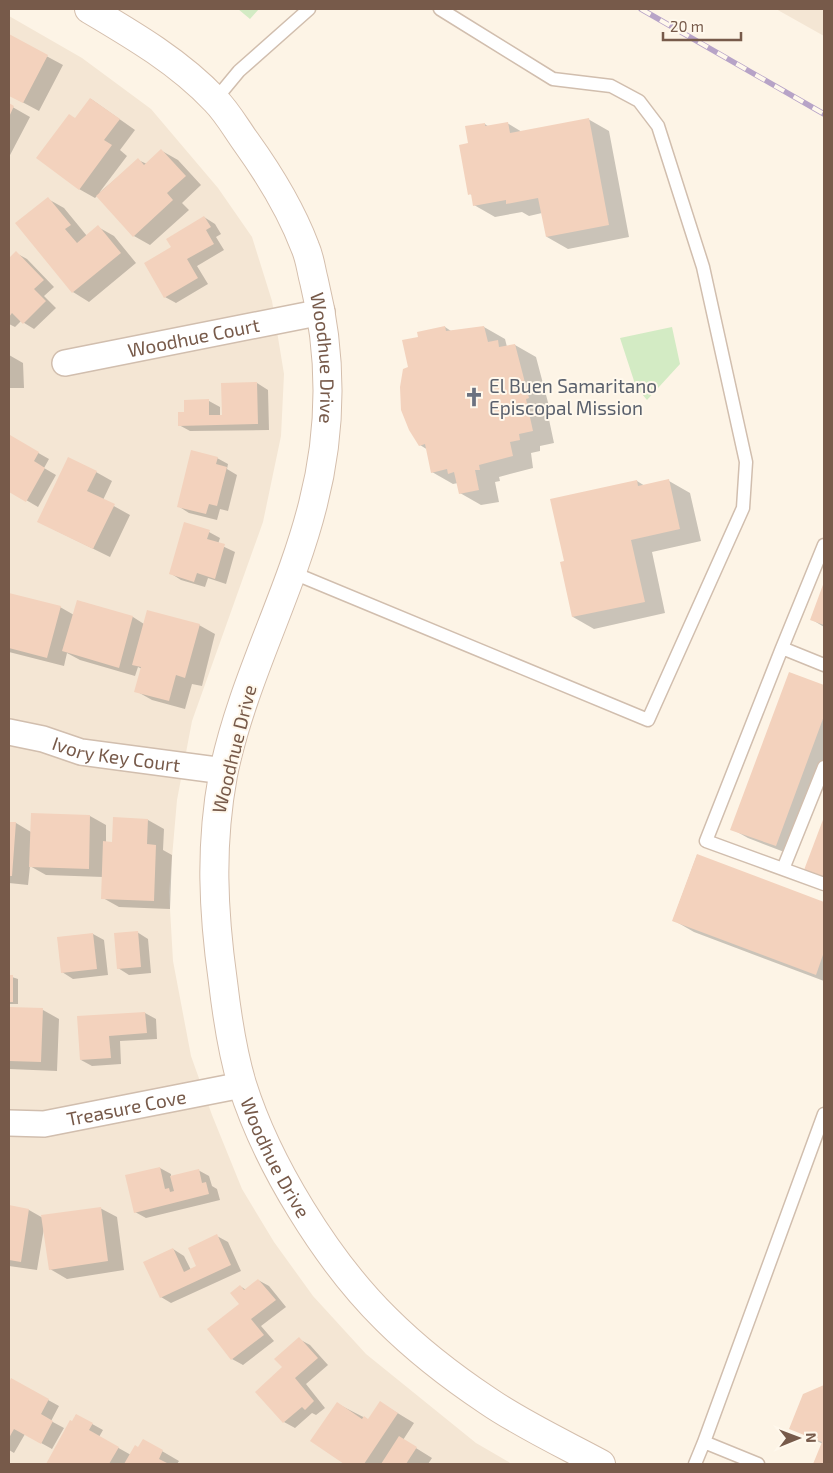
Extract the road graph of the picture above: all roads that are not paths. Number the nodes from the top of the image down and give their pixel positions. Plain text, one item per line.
1 (89, 9) edge
2 (309, 9) edge
3 (440, 9) edge
4 (215, 100) junction
5 (322, 312) junction
6 (65, 363) dead end
7 (824, 545) edge
8 (291, 572) junction
9 (782, 648) junction
10 (824, 665) edge
11 (9, 732) edge
12 (824, 767) edge
13 (224, 771) junction
14 (783, 869) junction
15 (824, 884) edge
16 (242, 1085) junction
17 (824, 1114) edge
18 (9, 1123) edge
19 (704, 1442) junction
20 (601, 1464) edge
21 (695, 1464) edge
22 (758, 1464) edge

1 - 4 street, Woodhue Drive
2 - 4 lane
3 - 8 lane
4 - 5 street, Woodhue Drive
5 - 6 street, Woodhue Court
5 - 8 street, Woodhue Drive
7 - 9 lane
8 - 13 street, Woodhue Drive
9 - 10 lane
9 - 14 lane
11 - 13 street, Ivory Key Court
12 - 14 lane
13 - 16 street, Woodhue Drive
14 - 15 lane
16 - 18 street, Treasure Cove
16 - 20 street, Woodhue Drive
17 - 19 lane
19 - 21 lane
19 - 22 lane

